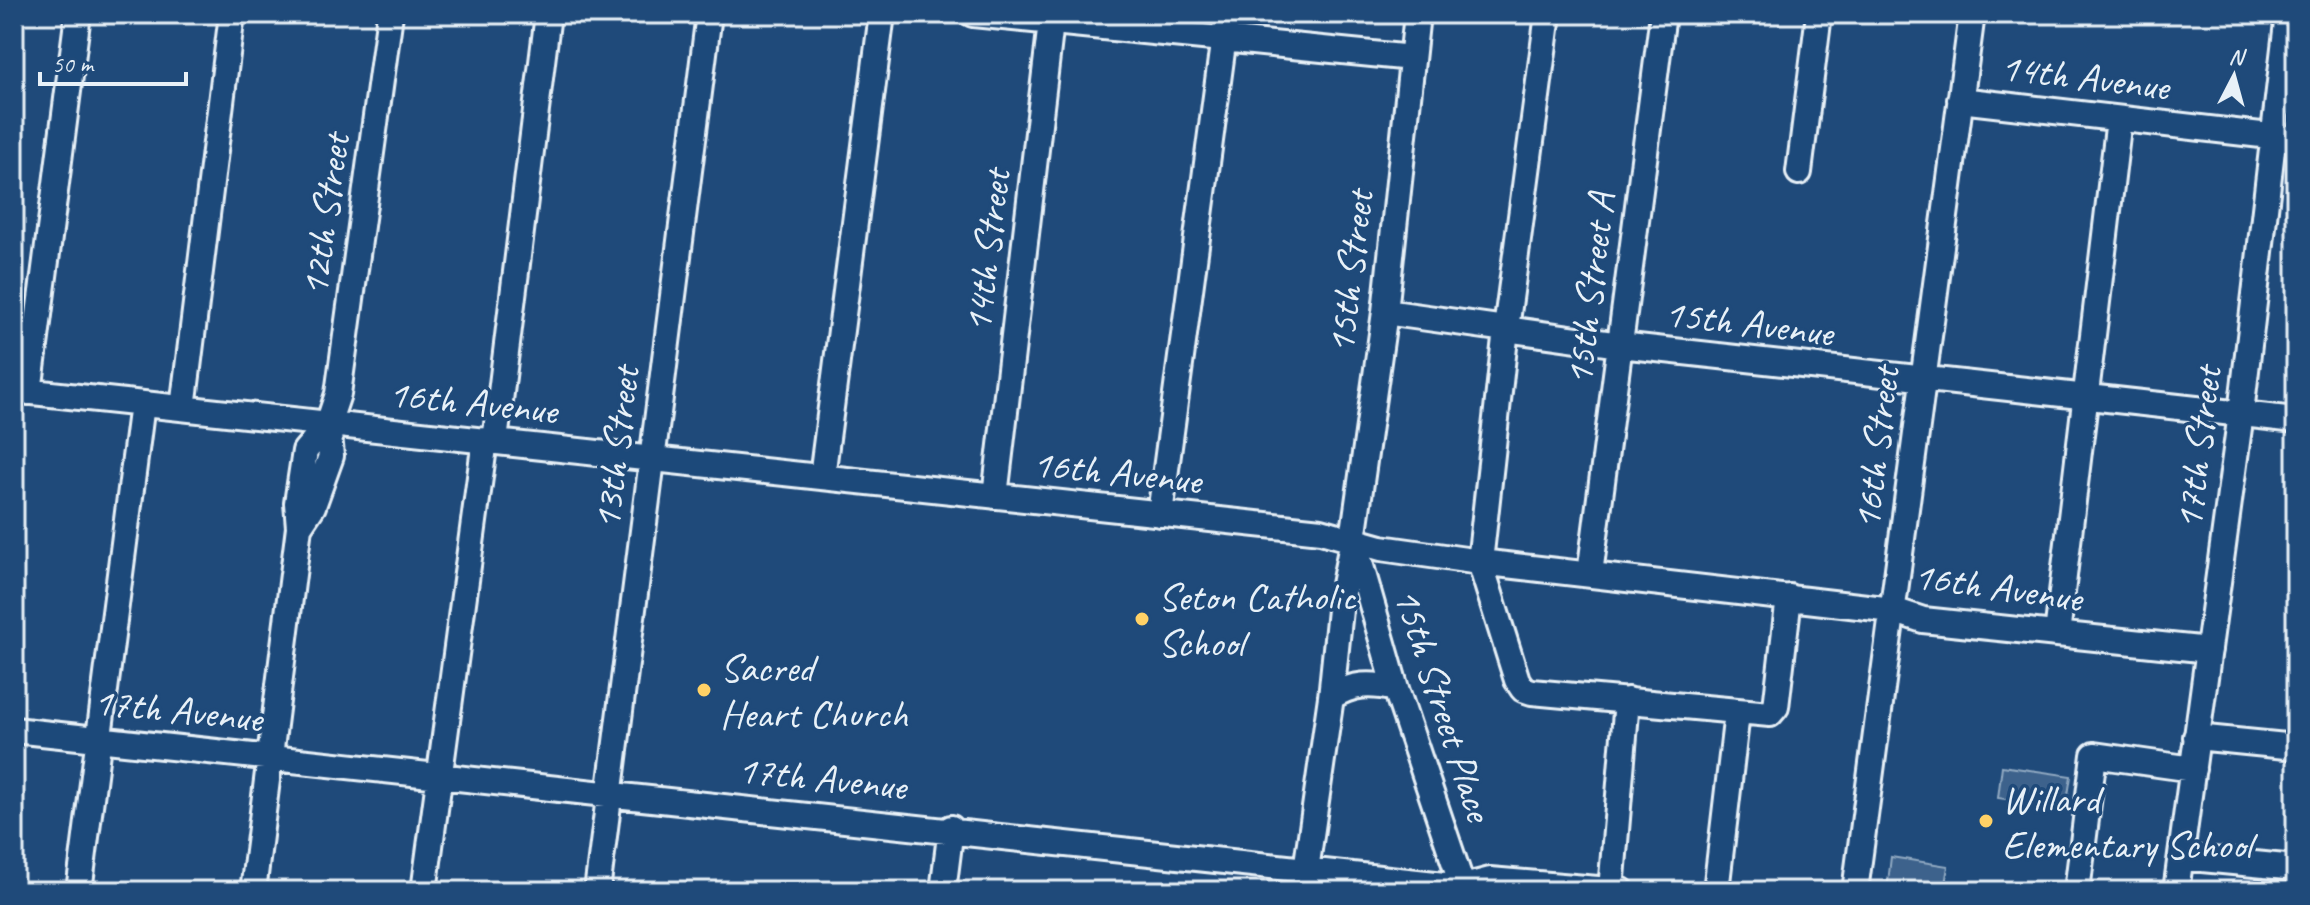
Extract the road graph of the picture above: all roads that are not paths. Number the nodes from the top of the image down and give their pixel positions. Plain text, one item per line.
1 (78, 14) edge
2 (232, 14) edge
3 (390, 14) edge
4 (548, 14) edge
5 (709, 14) edge
6 (882, 14) edge
7 (973, 14) edge
8 (1227, 14) edge
9 (1417, 14) edge
10 (1548, 14) edge
11 (1663, 14) edge
12 (1819, 14) edge
13 (1972, 14) edge
14 (2288, 14) edge
15 (1052, 18) edge
16 (1224, 39) junction
17 (1412, 58) junction
18 (1960, 100) junction
19 (2119, 119) junction
20 (2284, 138) edge
21 (1799, 172) dead end
22 (1385, 312) junction
23 (1506, 329) junction
24 (1620, 345) junction
25 (1922, 380) junction
26 (21, 391) edge
27 (2084, 397) junction
28 (142, 404) junction
29 (183, 408) junction
30 (2241, 413) junction
31 (2296, 420) edge
32 (328, 424) junction
33 (490, 440) junction
34 (653, 458) junction
35 (822, 477) junction
36 (995, 496) junction
37 (1160, 514) junction
38 (1353, 539) junction
39 (1480, 562) junction
40 (1590, 574) junction
41 (1789, 597) junction
42 (1893, 610) junction
43 (2057, 634) junction
44 (2209, 650) junction
45 (1396, 689) junction
46 (1331, 697) junction
47 (1627, 700) junction
48 (1737, 713) junction
49 (14, 730) edge
50 (2196, 737) junction
51 (100, 739) junction
52 (2296, 747) edge
53 (271, 757) junction
54 (2193, 769) junction
55 (438, 776) junction
56 (607, 794) junction
57 (951, 828) junction
58 (2181, 857) junction
59 (2296, 868) edge
60 (1304, 880) edge
61 (1464, 889) edge
62 (1611, 890) edge
63 (79, 891) edge
64 (253, 891) edge
65 (424, 891) edge
66 (597, 891) edge
67 (943, 891) edge
68 (1622, 891) edge
69 (1716, 891) edge
70 (1855, 891) edge
71 (2077, 891) edge
72 (2176, 891) edge

1 - 26 street
2 - 29 street
3 - 32 street, 12th Street
4 - 33 street
5 - 34 street, 13th Street
6 - 35 street
7 - 15 street
8 - 16 street
9 - 17 street, 15th Street
10 - 23 street
11 - 24 street, 15th Street A
12 - 21 street
13 - 18 street, 16th Street
14 - 20 street, 17th Street
15 - 16 street
15 - 36 street, 14th Street
16 - 17 street
16 - 37 street
17 - 22 street, 15th Street
18 - 19 street, 14th Avenue
18 - 25 street, 16th Street
19 - 20 street, 14th Avenue
19 - 27 street
20 - 30 street, 17th Street
22 - 23 street, 15th Avenue
22 - 38 street, 15th Street
23 - 24 street, 15th Avenue
23 - 39 street
24 - 25 street, 15th Avenue
24 - 40 street, 15th Street A
25 - 27 street, 15th Avenue
25 - 42 street, 16th Street
26 - 28 street, 16th Avenue
27 - 30 street, 15th Avenue
27 - 43 street
28 - 29 street, 16th Avenue
28 - 51 street
29 - 32 street, 16th Avenue
30 - 31 street, 15th Avenue
30 - 44 street, 17th Street
32 - 33 street, 16th Avenue
32 - 53 street, 12th Street
33 - 34 street, 16th Avenue
33 - 55 street
34 - 35 street, 16th Avenue
34 - 56 street, 13th Street
35 - 36 street, 16th Avenue
36 - 37 street, 16th Avenue
37 - 38 street, 16th Avenue
38 - 39 street, 16th Avenue
38 - 45 street, 15th Street Place
38 - 46 street, 15th Street
39 - 40 street, 16th Avenue
39 - 47 street
40 - 41 street, 16th Avenue
41 - 42 street, 16th Avenue
41 - 48 street
42 - 43 street, 16th Avenue
42 - 70 street, 16th Street
43 - 44 street, 16th Avenue
44 - 50 street, 17th Street
45 - 46 street
45 - 61 street, 15th Street Place
46 - 60 street
47 - 48 street
47 - 62 street
48 - 69 street
49 - 51 street, 17th Avenue
50 - 52 street
50 - 54 street, 17th Street
51 - 53 street, 17th Avenue
51 - 63 street
53 - 55 street, 17th Avenue
53 - 64 street, 12th Street
54 - 58 street, 17th Street
54 - 71 street
55 - 56 street, 17th Avenue
55 - 65 street
56 - 57 street, 17th Avenue
56 - 66 street, 13th Street
57 - 60 street, 17th Avenue
57 - 67 street
58 - 59 street
58 - 72 street, 17th Street
60 - 61 street, 17th Avenue
61 - 62 street, 17th Avenue
62 - 68 street, 17th Avenue

